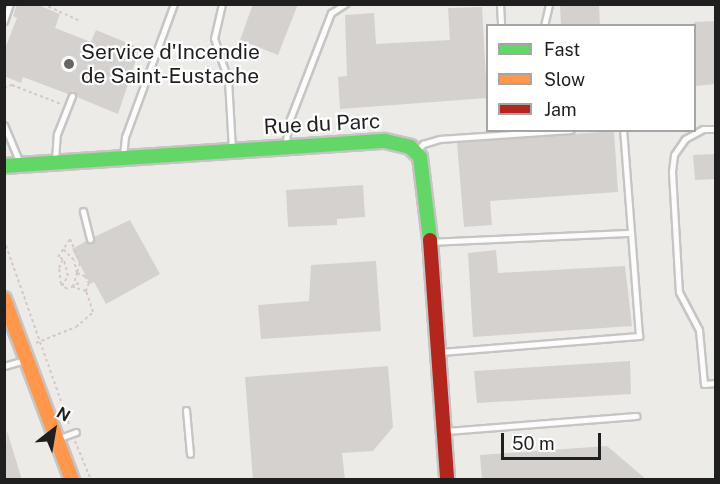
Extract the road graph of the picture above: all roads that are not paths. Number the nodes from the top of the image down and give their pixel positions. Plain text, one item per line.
1 (10, 4) edge
2 (174, 4) edge
3 (222, 4) edge
4 (345, 4) edge
5 (500, 4) edge
6 (549, 4) edge
7 (4, 21) edge
8 (501, 24) edge
9 (544, 24) edge
10 (72, 96) dead end
11 (4, 126) edge
12 (716, 129) edge
13 (542, 132) edge
14 (623, 132) edge
15 (284, 147) junction
16 (232, 151) junction
17 (416, 152) junction
18 (123, 158) junction
19 (56, 162) junction
20 (21, 165) junction
21 (4, 166) edge
22 (83, 211) dead end
23 (630, 233) junction
24 (90, 239) dead end
25 (430, 242) junction
26 (4, 299) edge
27 (8, 319) edge
28 (438, 353) junction
29 (26, 359) junction
30 (4, 366) edge
31 (716, 383) edge
32 (186, 410) dead end
33 (636, 416) dead end
34 (444, 431) junction
35 (76, 432) dead end
36 (56, 439) junction
37 (190, 454) dead end
38 (72, 480) edge
39 (447, 480) edge

1 - 7 lane
2 - 18 lane
3 - 16 lane
4 - 15 lane
5 - 8 lane
6 - 9 lane
10 - 19 lane
11 - 20 lane
12 - 31 lane
13 - 17 lane
14 - 23 lane
15 - 16 street, Rue du Parc
15 - 17 street, Rue du Parc
16 - 18 street, Rue du Parc
17 - 25 street
18 - 19 street, Rue du Parc
19 - 20 street, Rue du Parc
20 - 21 street, Rue du Parc
22 - 24 lane
23 - 25 lane
23 - 28 lane
25 - 28 street
26 - 27 street
27 - 29 street
28 - 34 street
29 - 30 lane
29 - 36 street
32 - 37 lane
33 - 34 lane
34 - 39 street
35 - 36 lane
36 - 38 street

